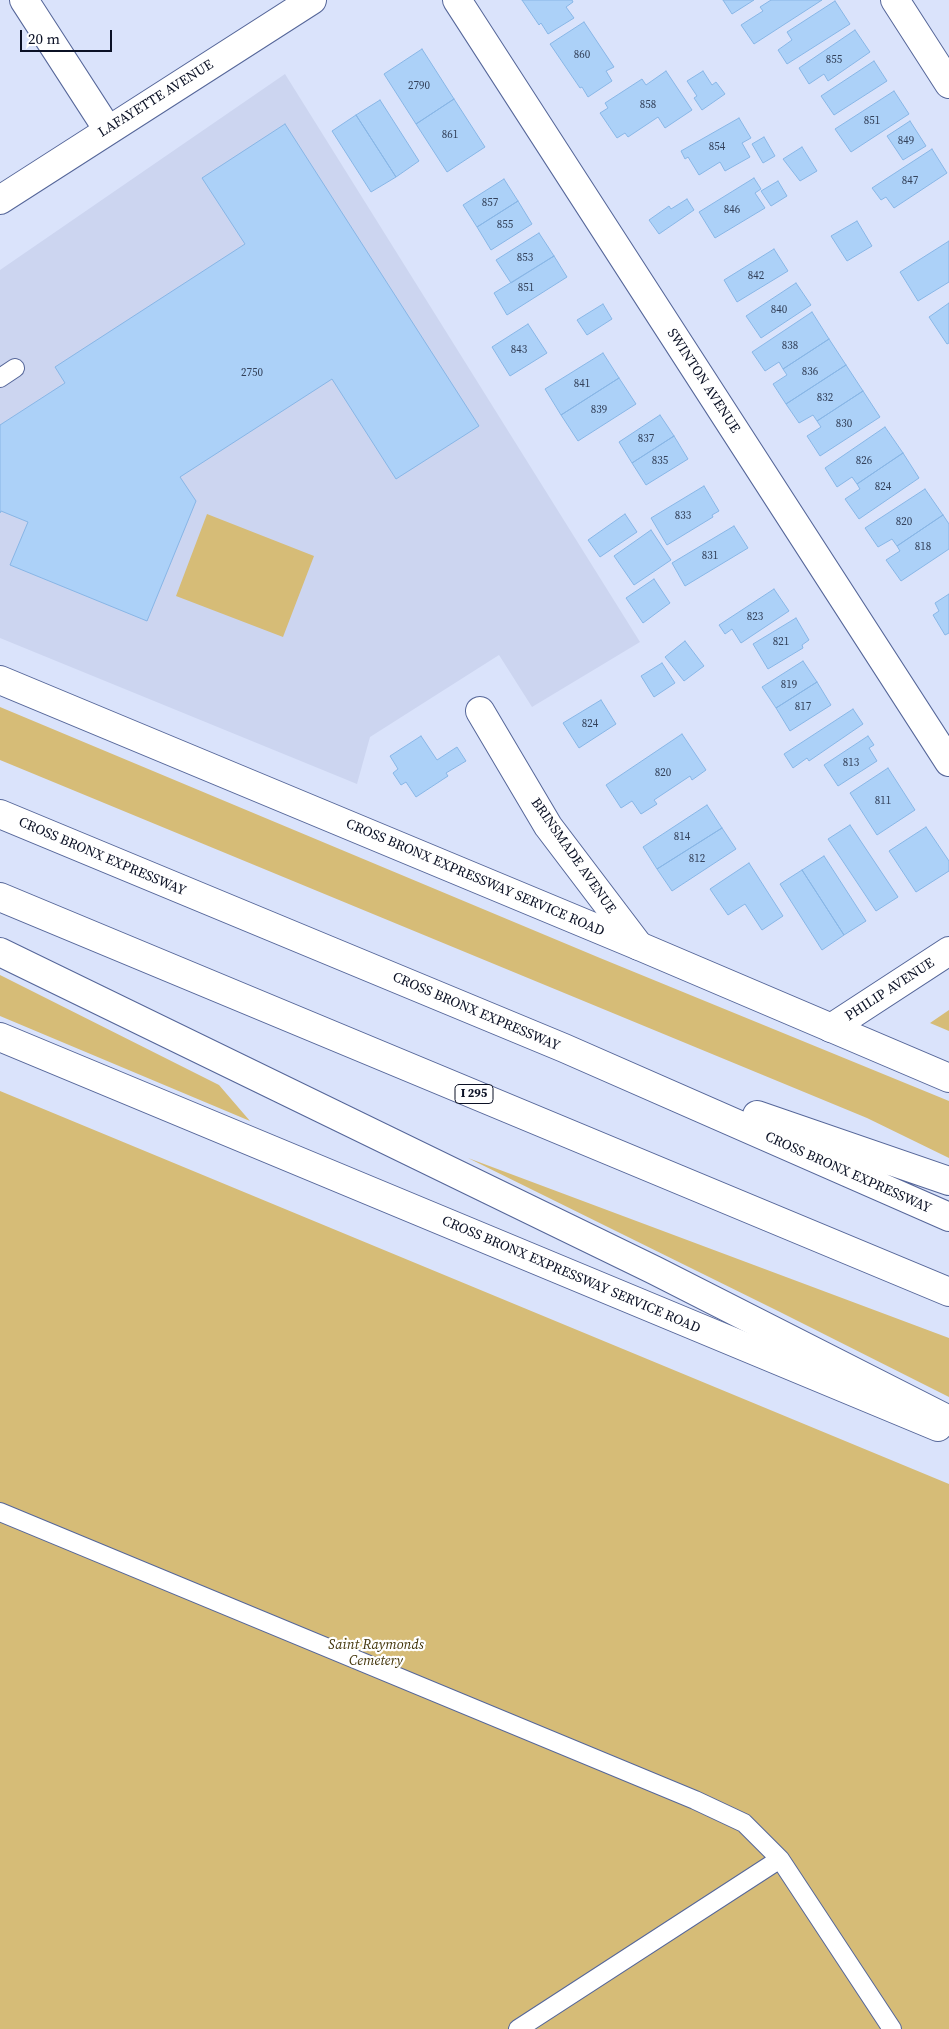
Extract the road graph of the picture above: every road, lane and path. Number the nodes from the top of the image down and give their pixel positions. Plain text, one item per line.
1 (24, 0) edge
2 (312, 0) edge
3 (457, 0) edge
4 (895, 0) edge
5 (949, 84) edge
6 (108, 130) junction
7 (0, 200) edge
8 (15, 368) dead end
9 (0, 378) edge
10 (0, 680) edge
11 (480, 711) dead end
12 (949, 762) edge
13 (0, 814) edge
14 (0, 897) edge
15 (639, 946) junction
16 (949, 951) edge
17 (0, 952) edge
18 (831, 1028) junction
19 (0, 1037) edge
20 (564, 1048) junction
21 (949, 1078) edge
22 (949, 1182) edge
23 (949, 1217) edge
24 (949, 1292) edge
25 (949, 1420) edge
26 (949, 1431) edge
27 (0, 1512) edge
28 (780, 1859) junction
29 (518, 2029) edge
30 (892, 2029) edge

1 - 6 main road
2 - 6 main road, LAFAYETTE AVENUE
3 - 12 main road, SWINTON AVENUE
4 - 5 main road
6 - 7 main road, LAFAYETTE AVENUE
8 - 9 lane
10 - 15 main road, CROSS BRONX EXPRESSWAY SERVICE ROAD
11 - 15 main road, BRINSMADE AVENUE
13 - 20 main road, CROSS BRONX EXPRESSWAY
14 - 24 main road, I 295
15 - 18 main road, CROSS BRONX EXPRESSWAY SERVICE ROAD
16 - 18 main road, PHILIP AVENUE
17 - 25 main road
18 - 21 main road, CROSS BRONX EXPRESSWAY SERVICE ROAD
19 - 26 main road, CROSS BRONX EXPRESSWAY SERVICE ROAD
20 - 22 main road
20 - 23 main road, CROSS BRONX EXPRESSWAY
27 - 28 lane
28 - 29 lane
28 - 30 lane

